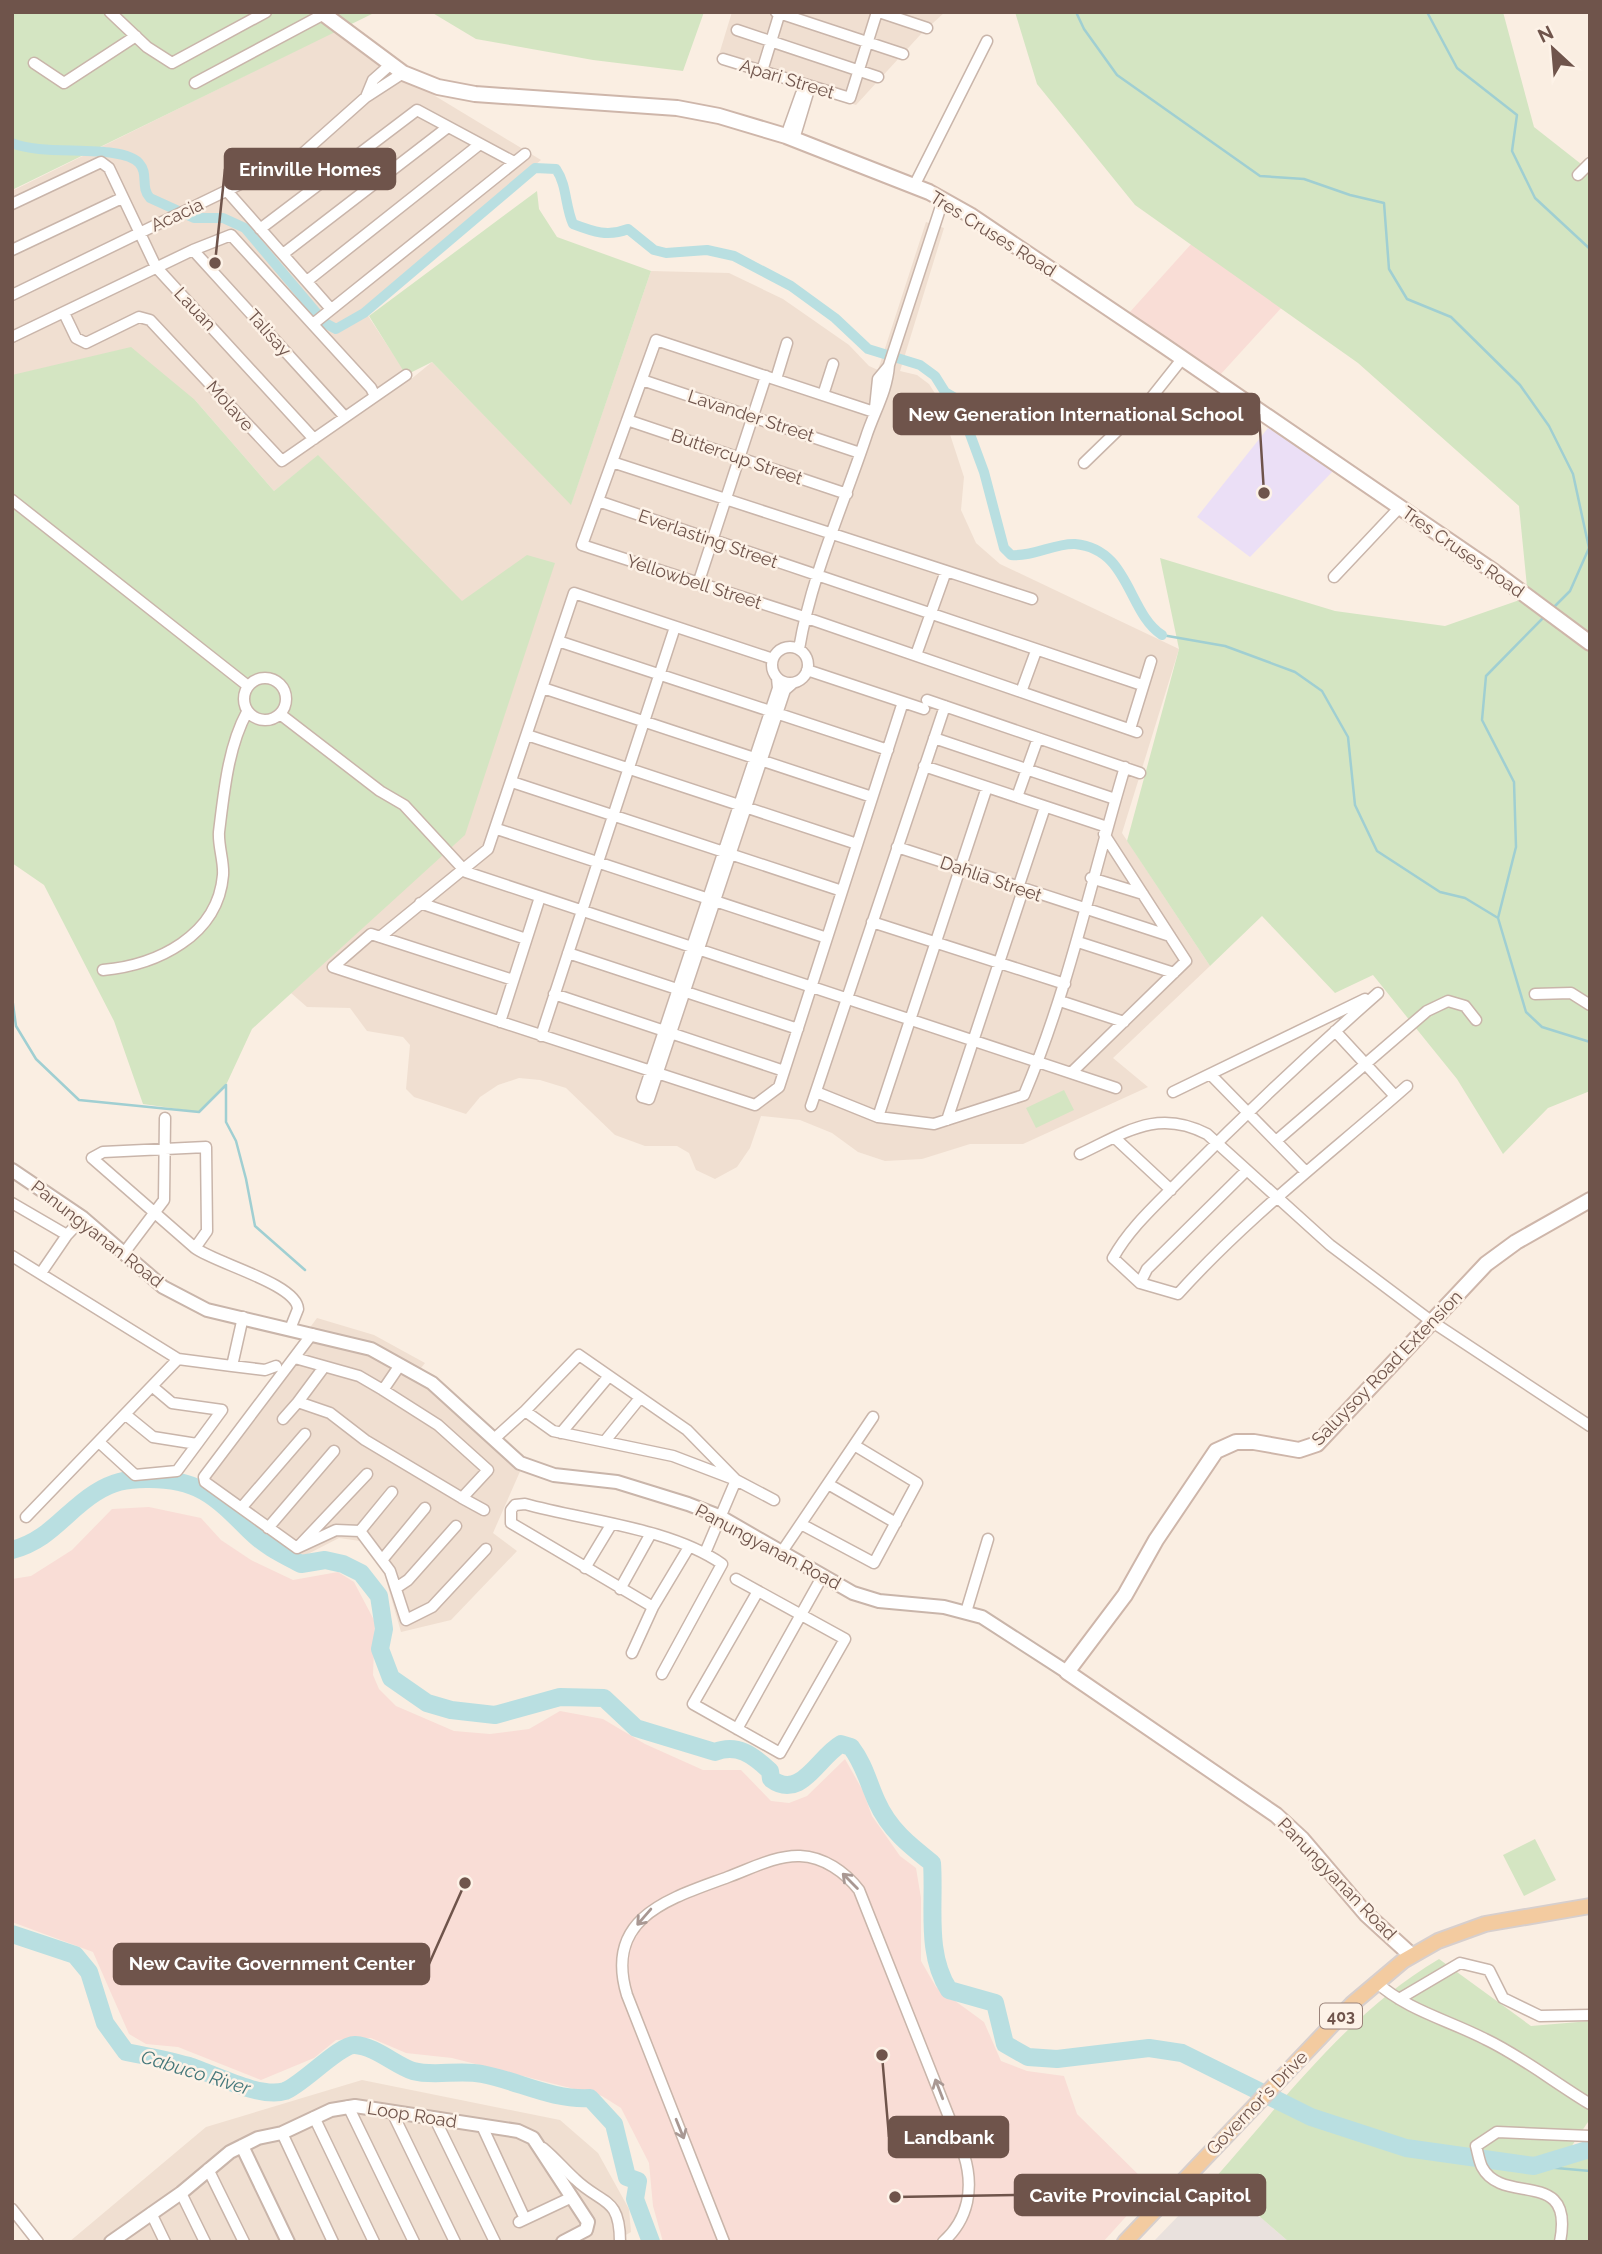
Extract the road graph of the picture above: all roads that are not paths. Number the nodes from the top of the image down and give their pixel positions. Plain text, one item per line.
1 (110, 12) edge
2 (878, 12) edge
3 (261, 13) edge
4 (323, 13) edge
5 (779, 13) edge
6 (910, 17) edge
7 (928, 28) dead end
8 (737, 30) dead end
9 (136, 36) junction
10 (771, 41) junction
11 (987, 41) dead end
12 (868, 42) junction
13 (903, 54) dead end
14 (723, 59) dead end
15 (34, 63) dead end
16 (392, 70) junction
17 (762, 71) junction
18 (859, 71) junction
19 (878, 77) dead end
20 (195, 83) dead end
21 (391, 83) junction
22 (807, 85) junction
23 (366, 97) junction
24 (449, 127) junction
25 (790, 137) junction
26 (480, 144) junction
27 (525, 154) dead end
28 (514, 162) junction
29 (1590, 163) edge
30 (1578, 175) dead end
31 (914, 186) junction
32 (227, 191) junction
33 (122, 198) junction
34 (943, 200) junction
35 (12, 204) edge
36 (260, 229) junction
37 (139, 233) junction
38 (12, 250) edge
39 (194, 250) junction
40 (283, 254) junction
41 (156, 267) junction
42 (307, 281) junction
43 (12, 295) edge
44 (329, 311) junction
45 (64, 313) junction
46 (315, 322) junction
47 (12, 337) edge
48 (788, 343) dead end
49 (1182, 359) junction
50 (833, 363) dead end
51 (407, 375) dead end
52 (771, 377) junction
53 (642, 380) junction
54 (824, 395) junction
55 (374, 396) junction
56 (874, 412) junction
57 (345, 417) junction
58 (753, 417) junction
59 (627, 420) junction
60 (314, 439) junction
61 (860, 453) junction
62 (739, 458) junction
63 (612, 462) junction
64 (1084, 463) dead end
65 (847, 494) junction
66 (726, 499) junction
67 (12, 500) edge
68 (598, 501) junction
69 (1399, 508) junction
70 (833, 534) junction
71 (712, 540) junction
72 (946, 571) junction
73 (819, 576) junction
74 (1334, 577) dead end
75 (698, 584) junction
76 (1031, 599) dead end
77 (930, 615) junction
78 (807, 618) junction
79 (675, 627) junction
80 (558, 641) junction
81 (1590, 642) edge
82 (794, 648) junction
83 (1036, 651) junction
84 (916, 655) junction
85 (773, 659) junction
86 (1152, 661) dead end
87 (807, 670) junction
88 (659, 674) junction
89 (777, 678) junction
90 (793, 683) junction
91 (1142, 685) junction
92 (248, 687) junction
93 (543, 688) junction
94 (1021, 692) junction
95 (903, 702) junction
96 (944, 706) junction
97 (247, 712) junction
98 (774, 712) junction
99 (280, 714) junction
100 (644, 722) junction
101 (527, 735) junction
102 (934, 738) junction
103 (1038, 738) junction
104 (888, 750) junction
105 (758, 760) junction
106 (924, 766) junction
107 (1125, 767) junction
108 (628, 769) junction
109 (1027, 769) junction
110 (1140, 772) dead end
111 (512, 782) junction
112 (987, 787) junction
113 (872, 797) junction
114 (1017, 797) junction
115 (1115, 799) junction
116 (743, 806) junction
117 (1045, 807) junction
118 (613, 815) junction
119 (497, 829) junction
120 (1106, 831) junction
121 (857, 844) junction
122 (897, 847) junction
123 (727, 853) junction
124 (598, 862) junction
125 (462, 868) junction
126 (962, 869) junction
127 (1091, 878) junction
128 (1020, 889) junction
129 (842, 891) junction
130 (1143, 894) junction
131 (540, 897) junction
132 (712, 900) junction
133 (420, 903) junction
134 (582, 911) junction
135 (1084, 911) junction
136 (872, 922) junction
137 (1170, 936) junction
138 (380, 937) junction
139 (827, 938) junction
140 (526, 939) junction
141 (1078, 942) junction
142 (936, 943) junction
143 (695, 948) junction
144 (568, 953) junction
145 (999, 963) junction
146 (103, 970) dead end
147 (1174, 973) junction
148 (513, 980) junction
149 (1065, 984) junction
150 (811, 987) junction
151 (681, 991) junction
152 (554, 994) junction
153 (1535, 995) dead end
154 (847, 999) junction
155 (1060, 1000) junction
156 (1590, 1005) edge
157 (909, 1019) junction
158 (1476, 1020) dead end
159 (500, 1022) junction
160 (1124, 1022) junction
161 (797, 1029) junction
162 (1335, 1031) junction
163 (668, 1032) junction
164 (541, 1036) junction
165 (972, 1040) junction
166 (1038, 1062) junction
167 (1364, 1062) junction
168 (784, 1071) junction
169 (654, 1073) junction
170 (1071, 1073) junction
171 (1211, 1074) junction
172 (1406, 1086) dead end
173 (1116, 1088) dead end
174 (816, 1092) junction
175 (1173, 1093) dead end
176 (1395, 1096) junction
177 (811, 1106) dead end
178 (1245, 1112) junction
179 (878, 1117) junction
180 (165, 1118) dead end
181 (947, 1120) junction
182 (1115, 1138) junction
183 (1276, 1141) junction
184 (1216, 1143) junction
185 (166, 1148) junction
186 (1080, 1154) dead end
187 (12, 1170) edge
188 (1246, 1171) junction
189 (1306, 1172) junction
190 (1171, 1190) junction
191 (1275, 1199) junction
192 (1590, 1200) edge
193 (12, 1203) edge
194 (156, 1212) junction
195 (83, 1218) junction
196 (67, 1235) junction
197 (195, 1248) junction
198 (124, 1252) junction
199 (12, 1256) edge
200 (41, 1273) junction
201 (1140, 1283) junction
202 (243, 1317) junction
203 (1431, 1321) junction
204 (290, 1329) junction
205 (312, 1334) junction
206 (295, 1358) junction
207 (178, 1359) junction
208 (400, 1365) junction
209 (232, 1366) junction
210 (276, 1366) dead end
211 (324, 1367) junction
212 (609, 1376) junction
213 (153, 1387) junction
214 (383, 1390) junction
215 (640, 1398) junction
216 (298, 1402) junction
217 (525, 1411) junction
218 (126, 1415) junction
219 (873, 1417) dead end
220 (283, 1419) dead end
221 (1590, 1426) edge
222 (561, 1433) junction
223 (305, 1434) dead end
224 (494, 1439) junction
225 (605, 1441) junction
226 (100, 1443) junction
227 (197, 1444) junction
228 (854, 1445) junction
229 (334, 1451) dead end
230 (367, 1474) dead end
231 (736, 1480) junction
232 (828, 1484) junction
233 (393, 1492) dead end
234 (462, 1498) junction
235 (774, 1500) dead end
236 (242, 1507) junction
237 (425, 1508) dead end
238 (484, 1510) dead end
239 (719, 1516) junction
240 (26, 1517) dead end
241 (896, 1523) junction
242 (801, 1524) junction
243 (611, 1525) junction
244 (456, 1526) dead end
245 (268, 1528) junction
246 (360, 1531) junction
247 (650, 1535) junction
248 (988, 1539) dead end
249 (689, 1547) junction
250 (297, 1548) junction
251 (486, 1549) dead end
252 (705, 1552) junction
253 (781, 1553) junction
254 (382, 1560) junction
255 (585, 1568) junction
256 (822, 1577) junction
257 (736, 1578) dead end
258 (396, 1588) junction
259 (621, 1589) junction
260 (758, 1591) junction
261 (653, 1607) junction
262 (966, 1612) junction
263 (801, 1615) junction
264 (632, 1653) dead end
265 (1067, 1672) junction
266 (662, 1674) dead end
267 (737, 1729) junction
268 (1590, 1906) edge
269 (1411, 1955) junction
270 (1376, 1982) junction
271 (1399, 1999) junction
272 (1590, 2015) edge
273 (1590, 2104) edge
274 (348, 2106) junction
275 (392, 2112) junction
276 (314, 2117) junction
277 (435, 2119) junction
278 (482, 2126) junction
279 (282, 2133) junction
280 (1590, 2136) edge
281 (533, 2138) junction
282 (242, 2146) junction
283 (208, 2168) junction
284 (181, 2193) junction
285 (569, 2198) junction
286 (12, 2209) edge
287 (151, 2213) junction
288 (124, 2238) edge
289 (38, 2242) edge
290 (111, 2242) edge
291 (165, 2242) edge
292 (205, 2242) edge
293 (244, 2242) edge
294 (288, 2242) edge
295 (333, 2242) edge
296 (374, 2242) edge
297 (414, 2242) edge
298 (455, 2242) edge
299 (495, 2242) edge
300 (563, 2242) edge
301 (620, 2242) edge
302 (724, 2242) edge
303 (943, 2242) edge
304 (1125, 2242) edge
305 (1560, 2242) edge

1 - 9 street
2 - 6 street
2 - 12 street
3 - 9 street
4 - 16 main road, Tres Cruses Road
4 - 20 street
5 - 10 street
5 - 12 street
6 - 7 street
8 - 10 street
9 - 15 street
10 - 17 street
10 - 18 street
11 - 31 street
12 - 13 street
12 - 18 street
14 - 17 street, Apari Street
16 - 21 street, Acacia
16 - 21 street
16 - 23 street, Acacia
16 - 25 main road, Tres Cruses Road
17 - 22 street, Apari Street
18 - 19 street
18 - 22 street, Apari Street
21 - 23 street, Acacia
22 - 25 street
23 - 32 street, Acacia
24 - 26 street
24 - 36 street
24 - 40 street
25 - 31 main road, Tres Cruses Road
26 - 28 street
26 - 42 street
27 - 28 street
28 - 44 street
29 - 30 street
31 - 34 main road, Tres Cruses Road
32 - 36 street
32 - 37 street, Acacia
33 - 35 street, Lauan
33 - 37 street, Lauan
33 - 38 street
34 - 49 main road, Tres Cruses Road
34 - 56 street
36 - 40 street
37 - 41 street, Lauan
37 - 43 street, Acacia
39 - 41 street
39 - 46 street
39 - 57 street, Talisay
40 - 42 street
41 - 45 street
41 - 60 street, Lauan
42 - 44 street
44 - 46 street
45 - 47 street
45 - 60 street, Molave
46 - 55 street
48 - 52 street
49 - 64 street
49 - 69 main road, Tres Cruses Road
50 - 54 street
51 - 55 street, Molave
52 - 53 street
52 - 54 street
52 - 58 street
53 - 58 street, Lavander Street
53 - 59 street
54 - 56 street
55 - 57 street, Molave
56 - 61 street
57 - 60 street, Molave
58 - 61 street, Lavander Street
58 - 62 street
59 - 62 street, Buttercup Street
59 - 63 street
61 - 65 street
62 - 65 street, Buttercup Street
62 - 66 street
63 - 66 street
63 - 68 street
65 - 70 street
66 - 70 street
66 - 71 street
67 - 92 street
68 - 71 street, Everlasting Street
68 - 75 street, Yellowbell Street
69 - 74 street
69 - 81 main road, Tres Cruses Road
70 - 72 street
70 - 73 street
71 - 73 street, Everlasting Street
71 - 75 street
72 - 76 street
72 - 77 street
73 - 77 street, Everlasting Street
73 - 78 street
75 - 78 street, Yellowbell Street
77 - 83 street, Everlasting Street
77 - 84 street
78 - 82 street
78 - 84 street, Yellowbell Street
79 - 80 street
79 - 85 street
79 - 88 street
80 - 88 street
80 - 93 street
82 - 85 street
82 - 87 street
83 - 91 street, Everlasting Street
83 - 94 street
84 - 94 street, Yellowbell Street
85 - 89 street
86 - 91 street
87 - 90 street
87 - 95 street
88 - 98 street
88 - 100 street
89 - 90 street
89 - 98 street
90 - 98 street
91 - 94 street, Yellowbell Street
92 - 97 street
92 - 99 street
93 - 100 street
93 - 101 street
95 - 96 street
95 - 104 street
96 - 102 street
96 - 103 street
97 - 99 street
97 - 146 street
98 - 104 street
98 - 105 street
99 - 125 street
100 - 105 street
100 - 108 street
101 - 108 street
101 - 111 street
102 - 106 street
102 - 109 street
103 - 107 street
103 - 109 street
104 - 113 street
105 - 113 street
105 - 116 street
106 - 112 street
106 - 122 street
107 - 110 street
107 - 115 street
108 - 116 street
108 - 118 street
109 - 114 street
109 - 115 street
111 - 118 street
111 - 119 street
112 - 114 street
112 - 126 street
113 - 121 street
114 - 117 street
115 - 120 street
116 - 121 street
116 - 123 street
117 - 120 street
117 - 128 street
118 - 123 street
118 - 124 street
119 - 124 street
119 - 125 street
120 - 127 street
120 - 130 street
121 - 129 street
122 - 126 street, Dahlia Street
122 - 136 street
123 - 129 street
123 - 132 street
124 - 132 street
124 - 134 street
125 - 131 street
125 - 133 street
126 - 128 street, Dahlia Street
126 - 142 street
127 - 130 street
127 - 135 street
128 - 135 street, Dahlia Street
128 - 145 street
129 - 139 street
130 - 137 street
131 - 134 street
131 - 140 street
132 - 139 street
132 - 143 street
133 - 138 street
133 - 140 street
134 - 143 street
134 - 144 street
135 - 137 street, Dahlia Street
135 - 141 street
136 - 142 street
136 - 154 street
137 - 147 street
138 - 148 street
138 - 159 street
139 - 150 street
140 - 148 street
141 - 147 street
141 - 149 street
142 - 145 street
142 - 157 street
143 - 150 street
143 - 151 street
144 - 151 street
144 - 152 street
145 - 149 street
145 - 165 street
147 - 160 street
148 - 159 street
149 - 155 street
150 - 154 street
150 - 161 street
151 - 161 street
151 - 163 street
152 - 163 street
152 - 164 street
153 - 156 street
154 - 157 street
154 - 174 street
155 - 160 street
155 - 166 street
157 - 165 street
157 - 179 street
158 - 167 street
159 - 164 street
160 - 170 street
161 - 168 street
162 - 167 street
162 - 171 street
162 - 178 street
163 - 168 street
163 - 169 street
164 - 169 street
165 - 166 street
165 - 181 street
166 - 170 street
166 - 181 street
167 - 176 street
167 - 183 street
168 - 169 street
170 - 173 street
171 - 175 street
171 - 178 street
172 - 176 street
174 - 177 street
174 - 179 street
176 - 189 street
178 - 183 street
178 - 184 street
179 - 181 street
180 - 185 street
182 - 184 street
182 - 186 street
182 - 190 street
183 - 189 street
184 - 188 street
184 - 190 street
185 - 194 street
185 - 194 street
185 - 197 street
187 - 195 street, Panungyanan Road
188 - 191 street
188 - 201 street
189 - 191 street
190 - 201 street
191 - 201 street
191 - 203 street
192 - 203 main road, Saluysoy Road Extension
193 - 196 street
194 - 197 street
194 - 198 street
195 - 196 street
195 - 198 street, Panungyanan Road
196 - 200 street
197 - 204 street
198 - 202 street, Panungyanan Road
199 - 200 street
200 - 207 street
202 - 204 street, Panungyanan Road
202 - 209 street
203 - 221 street
203 - 265 main road, Saluysoy Road Extension
204 - 205 street, Panungyanan Road
205 - 206 street
205 - 208 street, Panungyanan Road
206 - 211 street
206 - 236 street
207 - 209 street
207 - 213 street
208 - 214 street
208 - 224 street, Panungyanan Road
209 - 210 street
211 - 214 street
211 - 216 street
212 - 215 street
212 - 217 street
212 - 222 street
213 - 218 street
213 - 227 street
214 - 234 street
215 - 225 street
215 - 231 street
216 - 220 street
216 - 234 street
217 - 222 street
217 - 224 street
218 - 226 street
218 - 227 street
219 - 228 street
222 - 225 street
223 - 236 street
224 - 239 street, Panungyanan Road
225 - 231 street
226 - 227 street
226 - 240 street
228 - 232 street
228 - 241 street
229 - 245 street
230 - 250 street
231 - 235 street
231 - 239 street
232 - 241 street
232 - 242 street
233 - 246 street
234 - 238 street
236 - 245 street
237 - 254 street
239 - 252 street
239 - 253 street, Panungyanan Road
241 - 242 street
242 - 253 street
243 - 247 street
243 - 255 street
243 - 255 street
244 - 258 street
245 - 250 street
246 - 250 street
246 - 254 street
247 - 249 street
247 - 259 street
248 - 262 street
249 - 252 street
249 - 261 street
251 - 258 street
252 - 266 street
253 - 256 street, Panungyanan Road
254 - 258 street
255 - 259 street
256 - 262 street, Panungyanan Road
256 - 263 street
257 - 260 street
259 - 261 street
260 - 263 street
260 - 267 street
261 - 264 street
262 - 265 street, Panungyanan Road
263 - 267 street
263 - 267 street
265 - 269 main road, Panungyanan Road
268 - 269 main road, Governor's Drive / 403
269 - 270 main road, Governor's Drive / 403
270 - 271 street
270 - 304 main road, Governor's Drive / 403
271 - 272 street
271 - 273 street
274 - 275 street, Loop Road
274 - 276 street, Loop Road
274 - 297 street
275 - 277 street, Loop Road
275 - 298 street
276 - 279 street, Loop Road
276 - 296 street
277 - 278 street, Loop Road
277 - 299 street
278 - 281 street, Loop Road
278 - 285 street
279 - 282 street, Loop Road
279 - 295 street
280 - 305 street
281 - 285 street
281 - 301 street
282 - 283 street, Loop Road
282 - 294 street
283 - 284 street, Loop Road
283 - 293 street
284 - 287 street, Loop Road
284 - 292 street
285 - 300 street
286 - 289 street
287 - 288 street, Loop Road
287 - 291 street
288 - 290 street, Loop Road
303 -> 302 street

